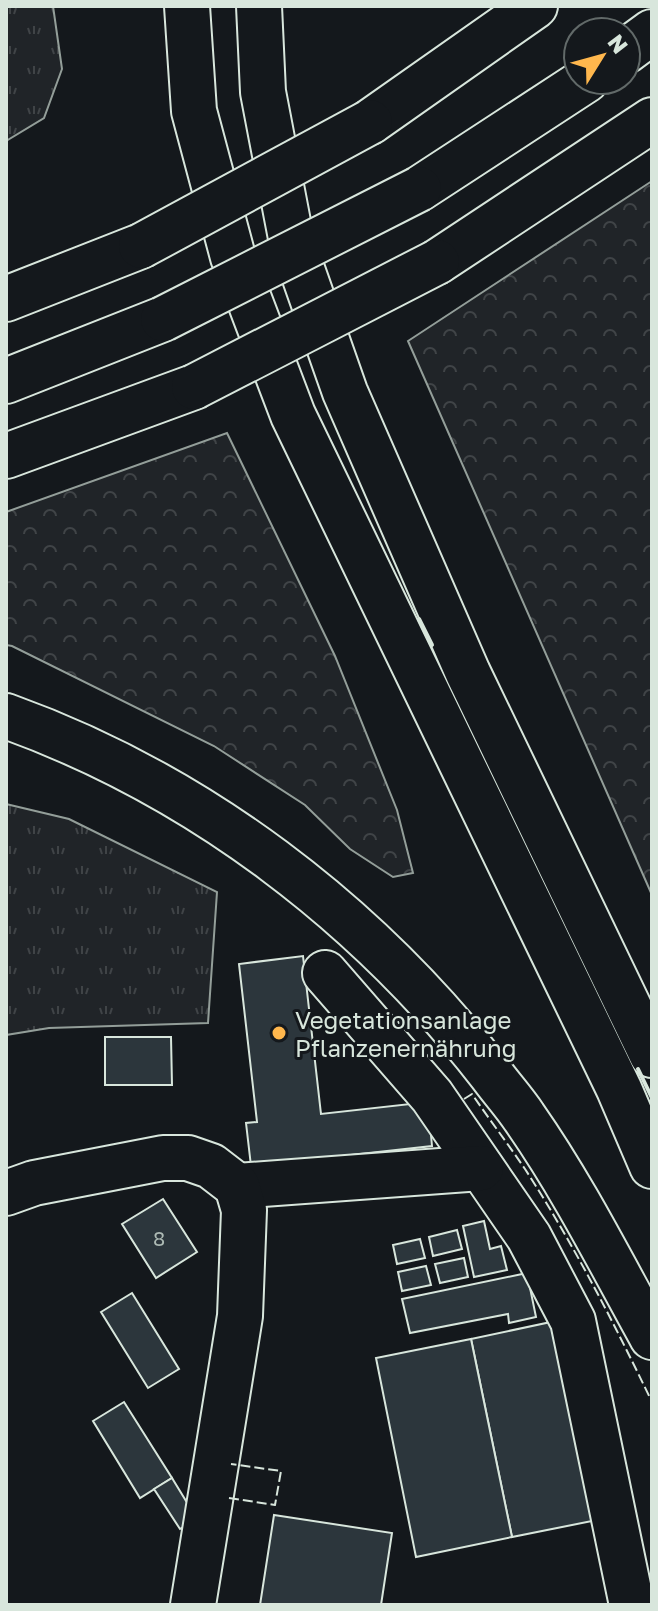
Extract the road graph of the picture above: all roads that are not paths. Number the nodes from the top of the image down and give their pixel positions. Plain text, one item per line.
1 (187, 6) edge
2 (259, 6) edge
3 (535, 6) edge
4 (562, 96) edge
5 (652, 120) edge
6 (6, 299) edge
7 (6, 381) edge
8 (6, 456) edge
9 (6, 716) edge
10 (325, 973) dead end
11 (652, 1055) edge
12 (652, 1166) edge
13 (481, 1168) junction
14 (237, 1186) junction
15 (6, 1193) edge
16 (652, 1337) edge
17 (193, 1605) edge
18 (632, 1605) edge

1 - 12 main road
2 - 11 main road
3 - 6 main road, bridge
4 - 7 main road, bridge
5 - 8 main road, bridge
9 - 16 main road
10 - 13 main road
13 - 14 main road
13 - 18 main road
14 - 15 main road
14 - 17 main road

